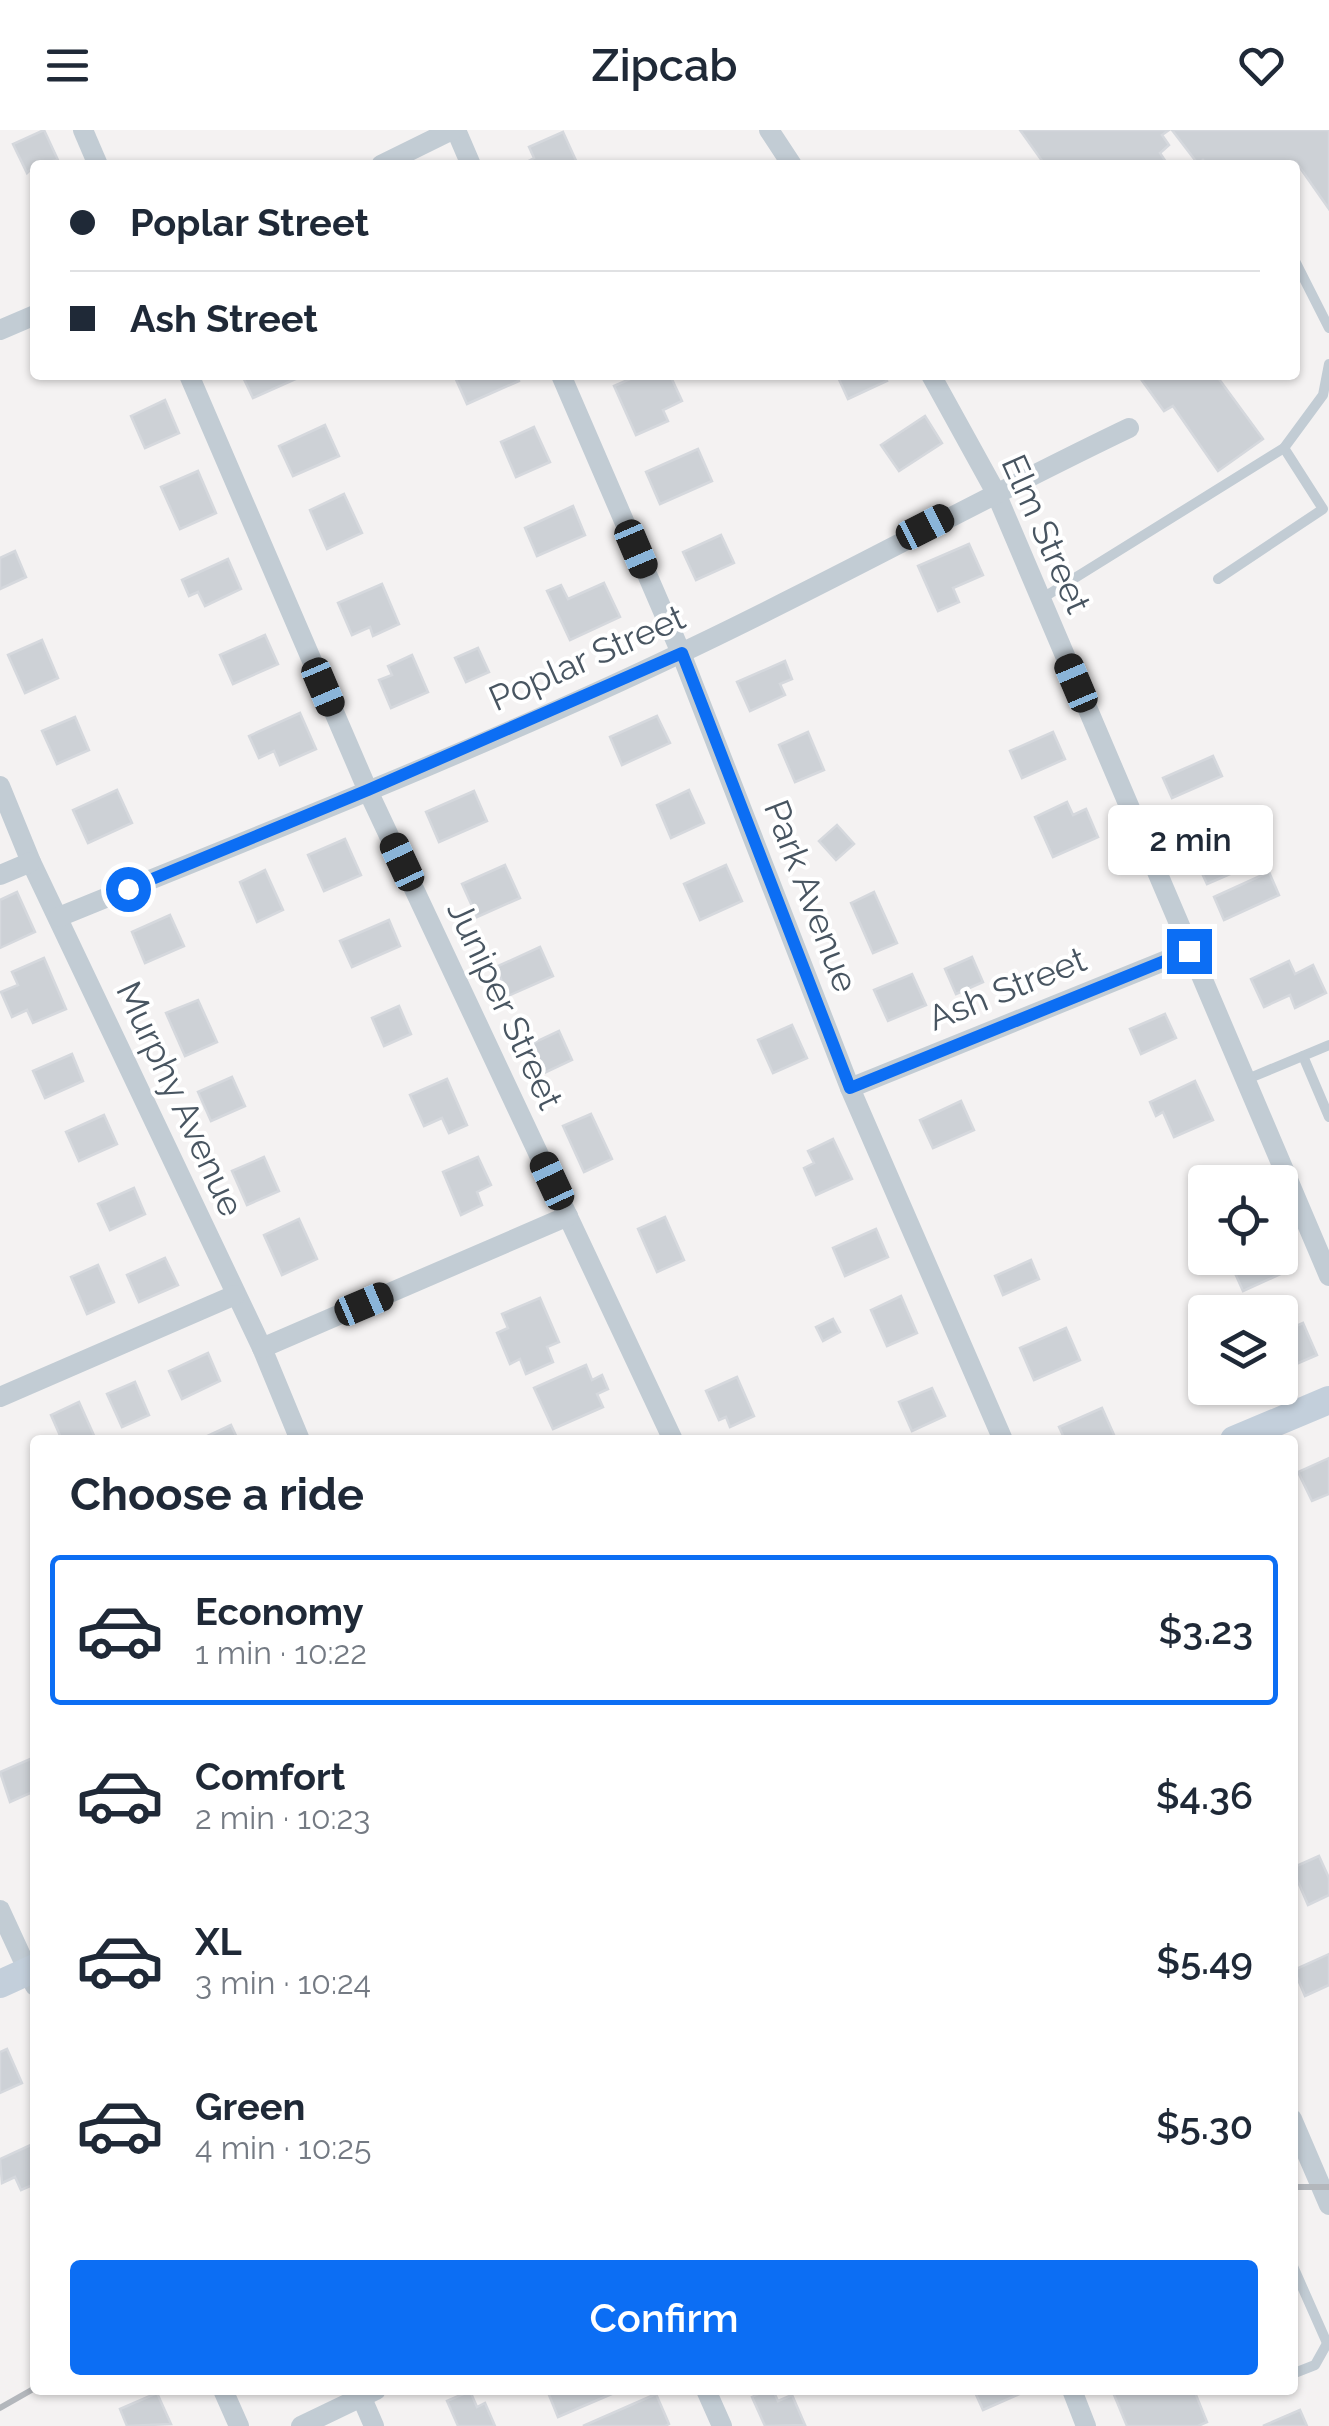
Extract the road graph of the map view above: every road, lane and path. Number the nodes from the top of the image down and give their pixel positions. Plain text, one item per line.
1 (82, 130) edge
2 (454, 130) edge
3 (769, 130) edge
4 (96, 160) edge
5 (391, 160) edge
6 (469, 160) edge
7 (789, 160) edge
8 (1300, 272) edge
9 (30, 317) edge
10 (1329, 328) edge
11 (0, 330) edge
12 (1329, 364) edge
13 (191, 380) edge
14 (563, 380) edge
15 (933, 380) edge
16 (1128, 428) dead end
17 (1284, 448) junction
18 (995, 491) junction
19 (1218, 579) dead end
20 (1040, 600) junction
21 (682, 653) junction
22 (0, 786) edge
23 (368, 790) junction
24 (32, 862) junction
25 (0, 875) edge
26 (59, 917) junction
27 (1189, 951) junction
28 (1329, 1045) edge
29 (1303, 1056) junction
30 (1244, 1080) junction
31 (850, 1088) junction
32 (1329, 1116) edge
33 (568, 1216) junction
34 (1329, 1276) edge
35 (235, 1294) junction
36 (262, 1348) junction
37 (0, 1397) edge
38 (1329, 1400) edge
39 (298, 1435) edge
40 (671, 1435) edge
41 (1000, 1435) edge
42 (1246, 1435) edge
43 (0, 1910) edge
44 (30, 1969) edge
45 (30, 1976) edge
46 (0, 1984) edge
47 (1298, 2129) edge
48 (1322, 2168) edge
49 (1329, 2205) edge
50 (1298, 2277) edge
51 (1328, 2341) edge
52 (1298, 2372) edge
53 (224, 2395) edge
54 (364, 2395) edge
55 (368, 2395) edge
56 (708, 2395) edge
57 (1074, 2395) edge
58 (239, 2426) edge
59 (300, 2426) edge
60 (374, 2426) edge
61 (722, 2426) edge
62 (1086, 2426) edge

1 - 4 street
2 - 5 street
2 - 6 street
3 - 7 street
8 - 10 lane
9 - 11 street
12 - 17 lane
13 - 23 street, Juniper Street
14 - 21 street, Park Avenue
15 - 18 street, Elm Street
16 - 18 street, Poplar Street
17 - 19 lane
17 - 20 lane
18 - 20 street, Elm Street
18 - 21 street, Poplar Street
20 - 27 street, Elm Street
21 - 23 street, Poplar Street
21 - 31 street, Park Avenue
22 - 24 street, Murphy Avenue
23 - 26 street, Poplar Street
23 - 33 street, Juniper Street
24 - 25 street
24 - 26 street, Murphy Avenue
26 - 35 street, Murphy Avenue
27 - 30 street, Elm Street
27 - 31 street, Ash Street
28 - 29 lane
29 - 30 lane
29 - 32 lane
30 - 34 street, Elm Street
31 - 41 street, Park Avenue
33 - 36 street
33 - 40 street, Juniper Street
35 - 36 street, Murphy Avenue
35 - 37 street
36 - 39 street, Murphy Avenue
38 - 42 street
43 - 44 street
45 - 46 street
47 - 48 street
48 - 49 street
50 - 51 lane
51 - 52 lane
53 - 58 street
54 - 59 street
55 - 60 street
56 - 61 street
57 - 62 street

